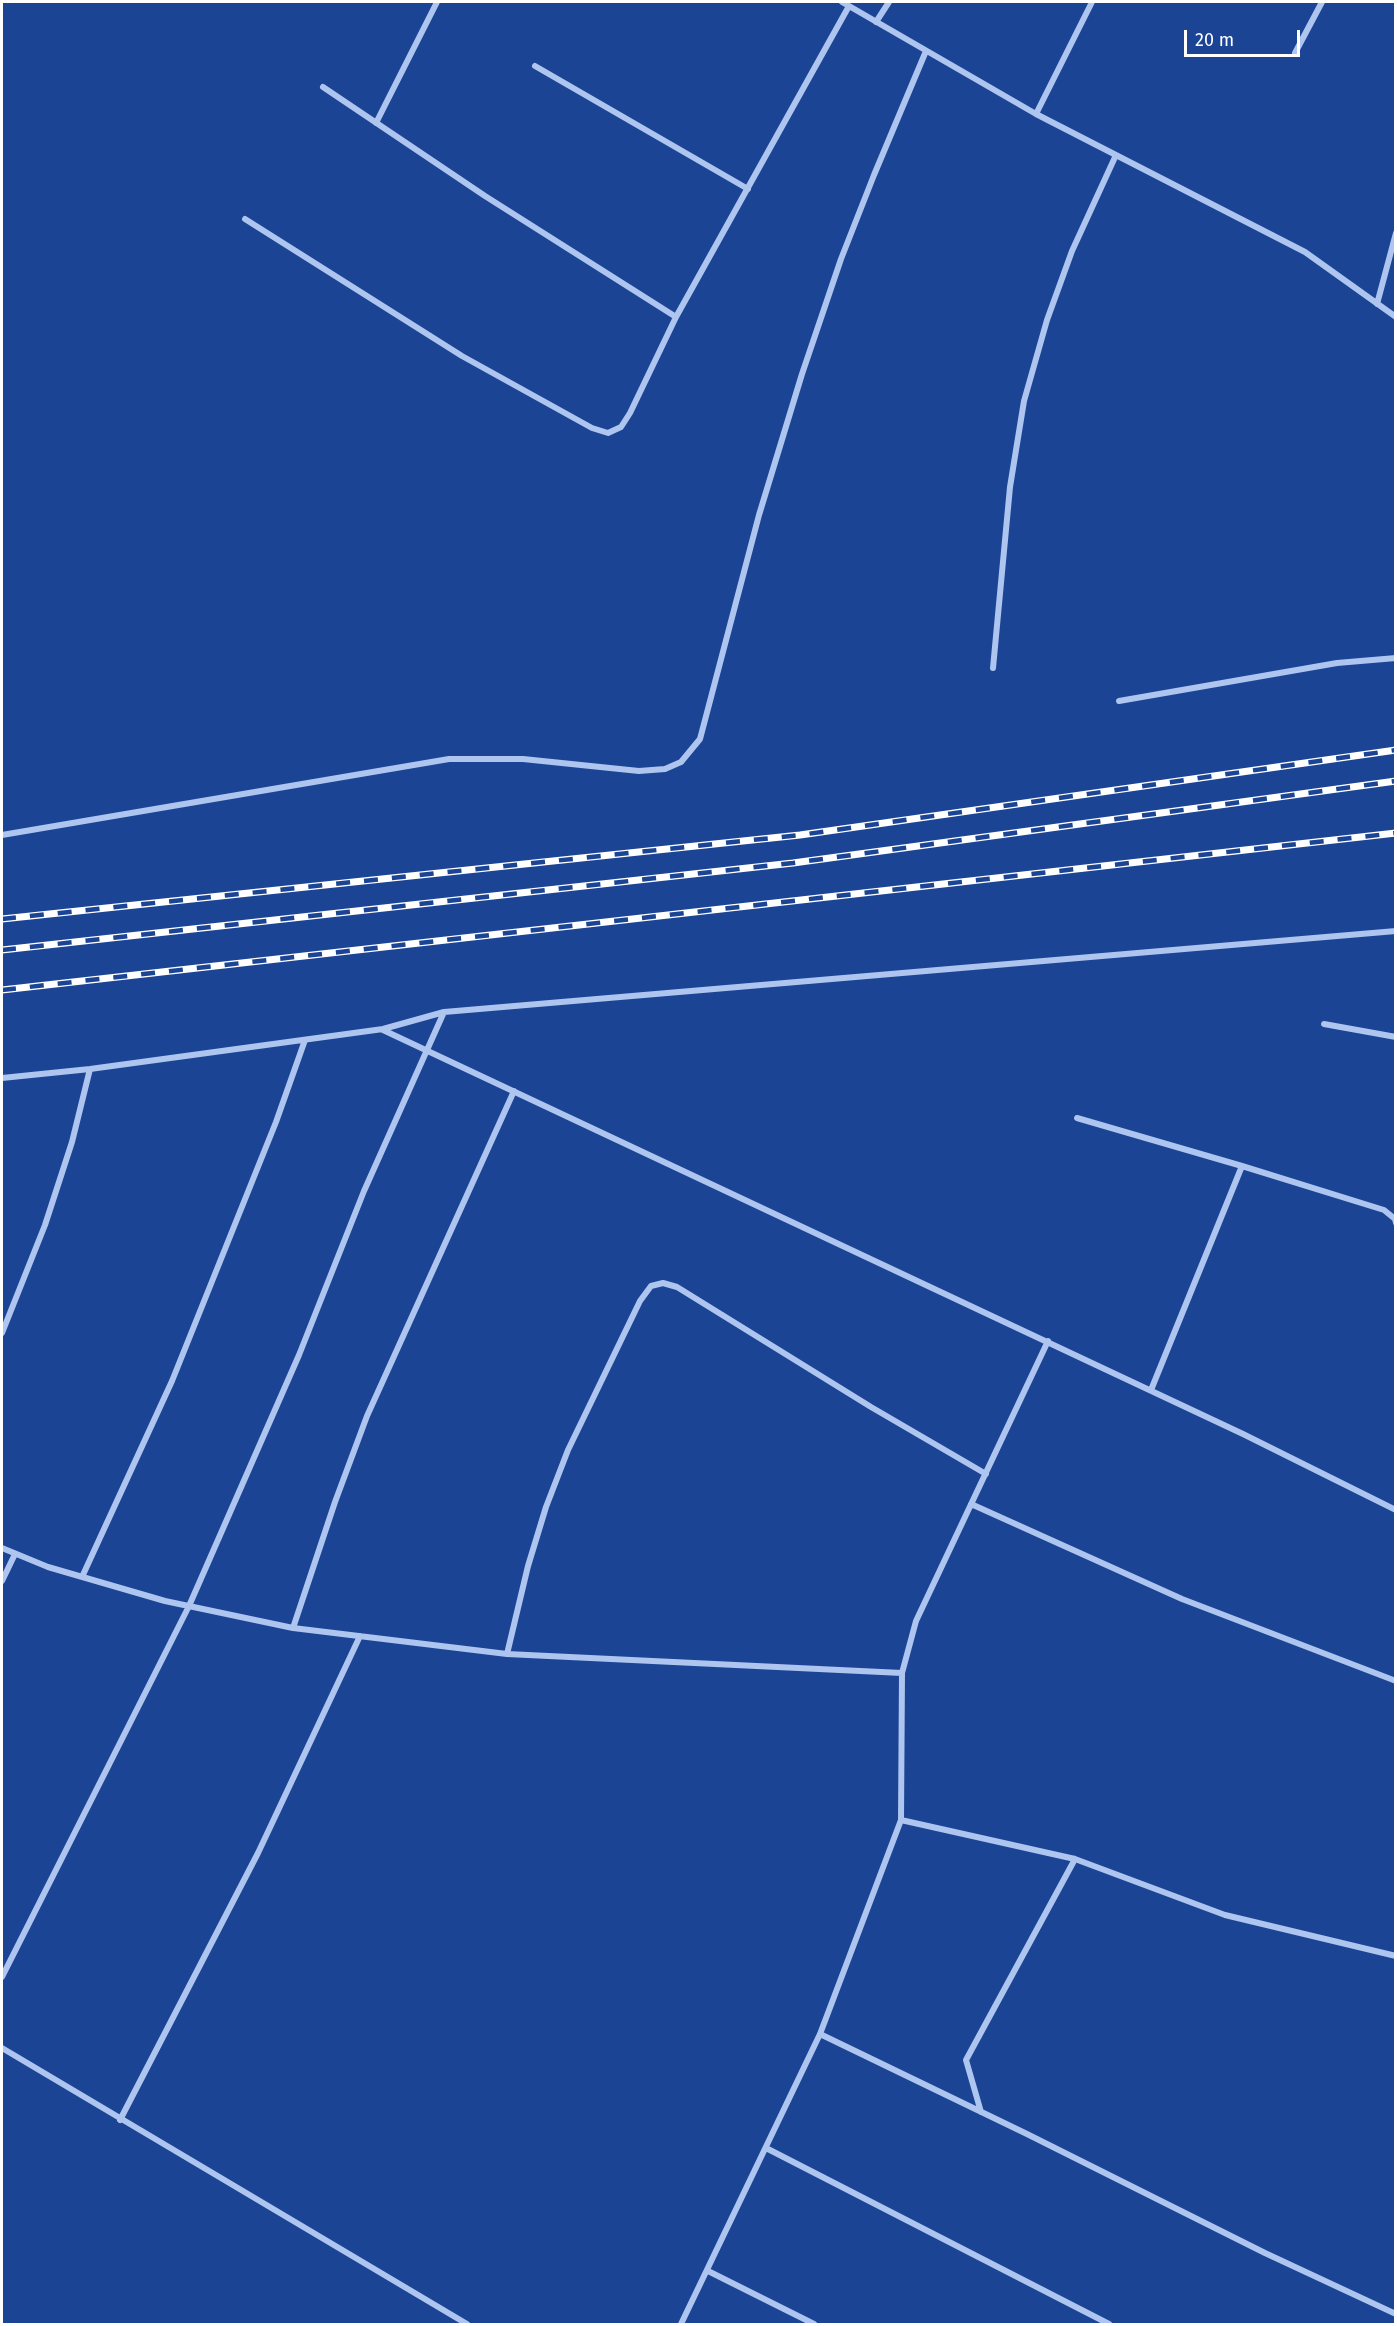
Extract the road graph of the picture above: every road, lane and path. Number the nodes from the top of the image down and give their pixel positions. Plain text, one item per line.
1 (437, 2) edge
2 (842, 2) edge
3 (889, 2) edge
4 (1092, 2) edge
5 (1322, 2) edge
6 (849, 6) junction
7 (876, 22) junction
8 (927, 51) junction
9 (1295, 53) dead end
10 (535, 66) dead end
11 (322, 87) dead end
12 (1036, 114) junction
13 (376, 123) junction
14 (1116, 155) junction
15 (748, 189) junction
16 (245, 219) dead end
17 (1395, 233) edge
18 (1377, 304) junction
19 (676, 317) junction
20 (1395, 317) edge
21 (1395, 658) edge
22 (993, 668) dead end
23 (1119, 701) dead end
24 (2, 835) edge
25 (1395, 931) edge
26 (444, 1012) junction
27 (1324, 1024) dead end
28 (383, 1029) junction
29 (1395, 1038) edge
30 (305, 1040) junction
31 (427, 1050) junction
32 (90, 1070) junction
33 (2, 1078) edge
34 (514, 1090) junction
35 (1077, 1118) dead end
36 (1242, 1166) junction
37 (1395, 1223) edge
38 (2, 1333) edge
39 (1048, 1341) junction
40 (1151, 1390) junction
41 (986, 1474) junction
42 (971, 1504) junction
43 (1395, 1510) edge
44 (2, 1548) edge
45 (15, 1554) junction
46 (82, 1577) junction
47 (2, 1581) edge
48 (189, 1606) junction
49 (293, 1628) junction
50 (360, 1636) junction
51 (507, 1654) junction
52 (902, 1673) junction
53 (1395, 1681) edge
54 (901, 1820) junction
55 (1076, 1859) junction
56 (1395, 1956) edge
57 (2, 1977) edge
58 (820, 2034) junction
59 (2, 2048) edge
60 (981, 2112) junction
61 (120, 2120) junction
62 (766, 2148) junction
63 (708, 2271) junction
64 (1395, 2314) edge
65 (467, 2325) edge
66 (681, 2325) edge
67 (814, 2325) edge
68 (1109, 2325) edge

1 - 13 street
2 - 6 street
3 - 7 street
4 - 12 street
5 - 9 street
6 - 7 street
6 - 15 street
7 - 8 street
8 - 12 street
8 - 24 street
10 - 15 street
11 - 13 street
12 - 14 street
13 - 19 street
14 - 18 street
14 - 22 street
15 - 19 street
16 - 19 street
17 - 18 street
18 - 20 street
21 - 23 street
25 - 26 street
26 - 28 street
26 - 31 street
27 - 29 street
28 - 30 street
28 - 31 street
30 - 32 street
30 - 46 street
31 - 34 street
31 - 48 street
32 - 33 street
32 - 38 street
34 - 39 street
34 - 49 street
35 - 36 street
36 - 37 street
36 - 40 street
39 - 40 street
39 - 41 street
40 - 43 street
41 - 42 street
41 - 51 street
42 - 52 street
42 - 53 street
44 - 45 street
45 - 46 street
45 - 47 street
46 - 48 street
48 - 49 street
48 - 57 street
49 - 50 street
50 - 51 street
50 - 61 street
51 - 52 street
52 - 54 street
54 - 55 street
54 - 58 street
55 - 56 street
55 - 60 street
58 - 60 street
58 - 62 street
59 - 61 street
60 - 64 street
61 - 65 street
62 - 63 street
62 - 68 street
63 - 66 street
63 - 67 street

